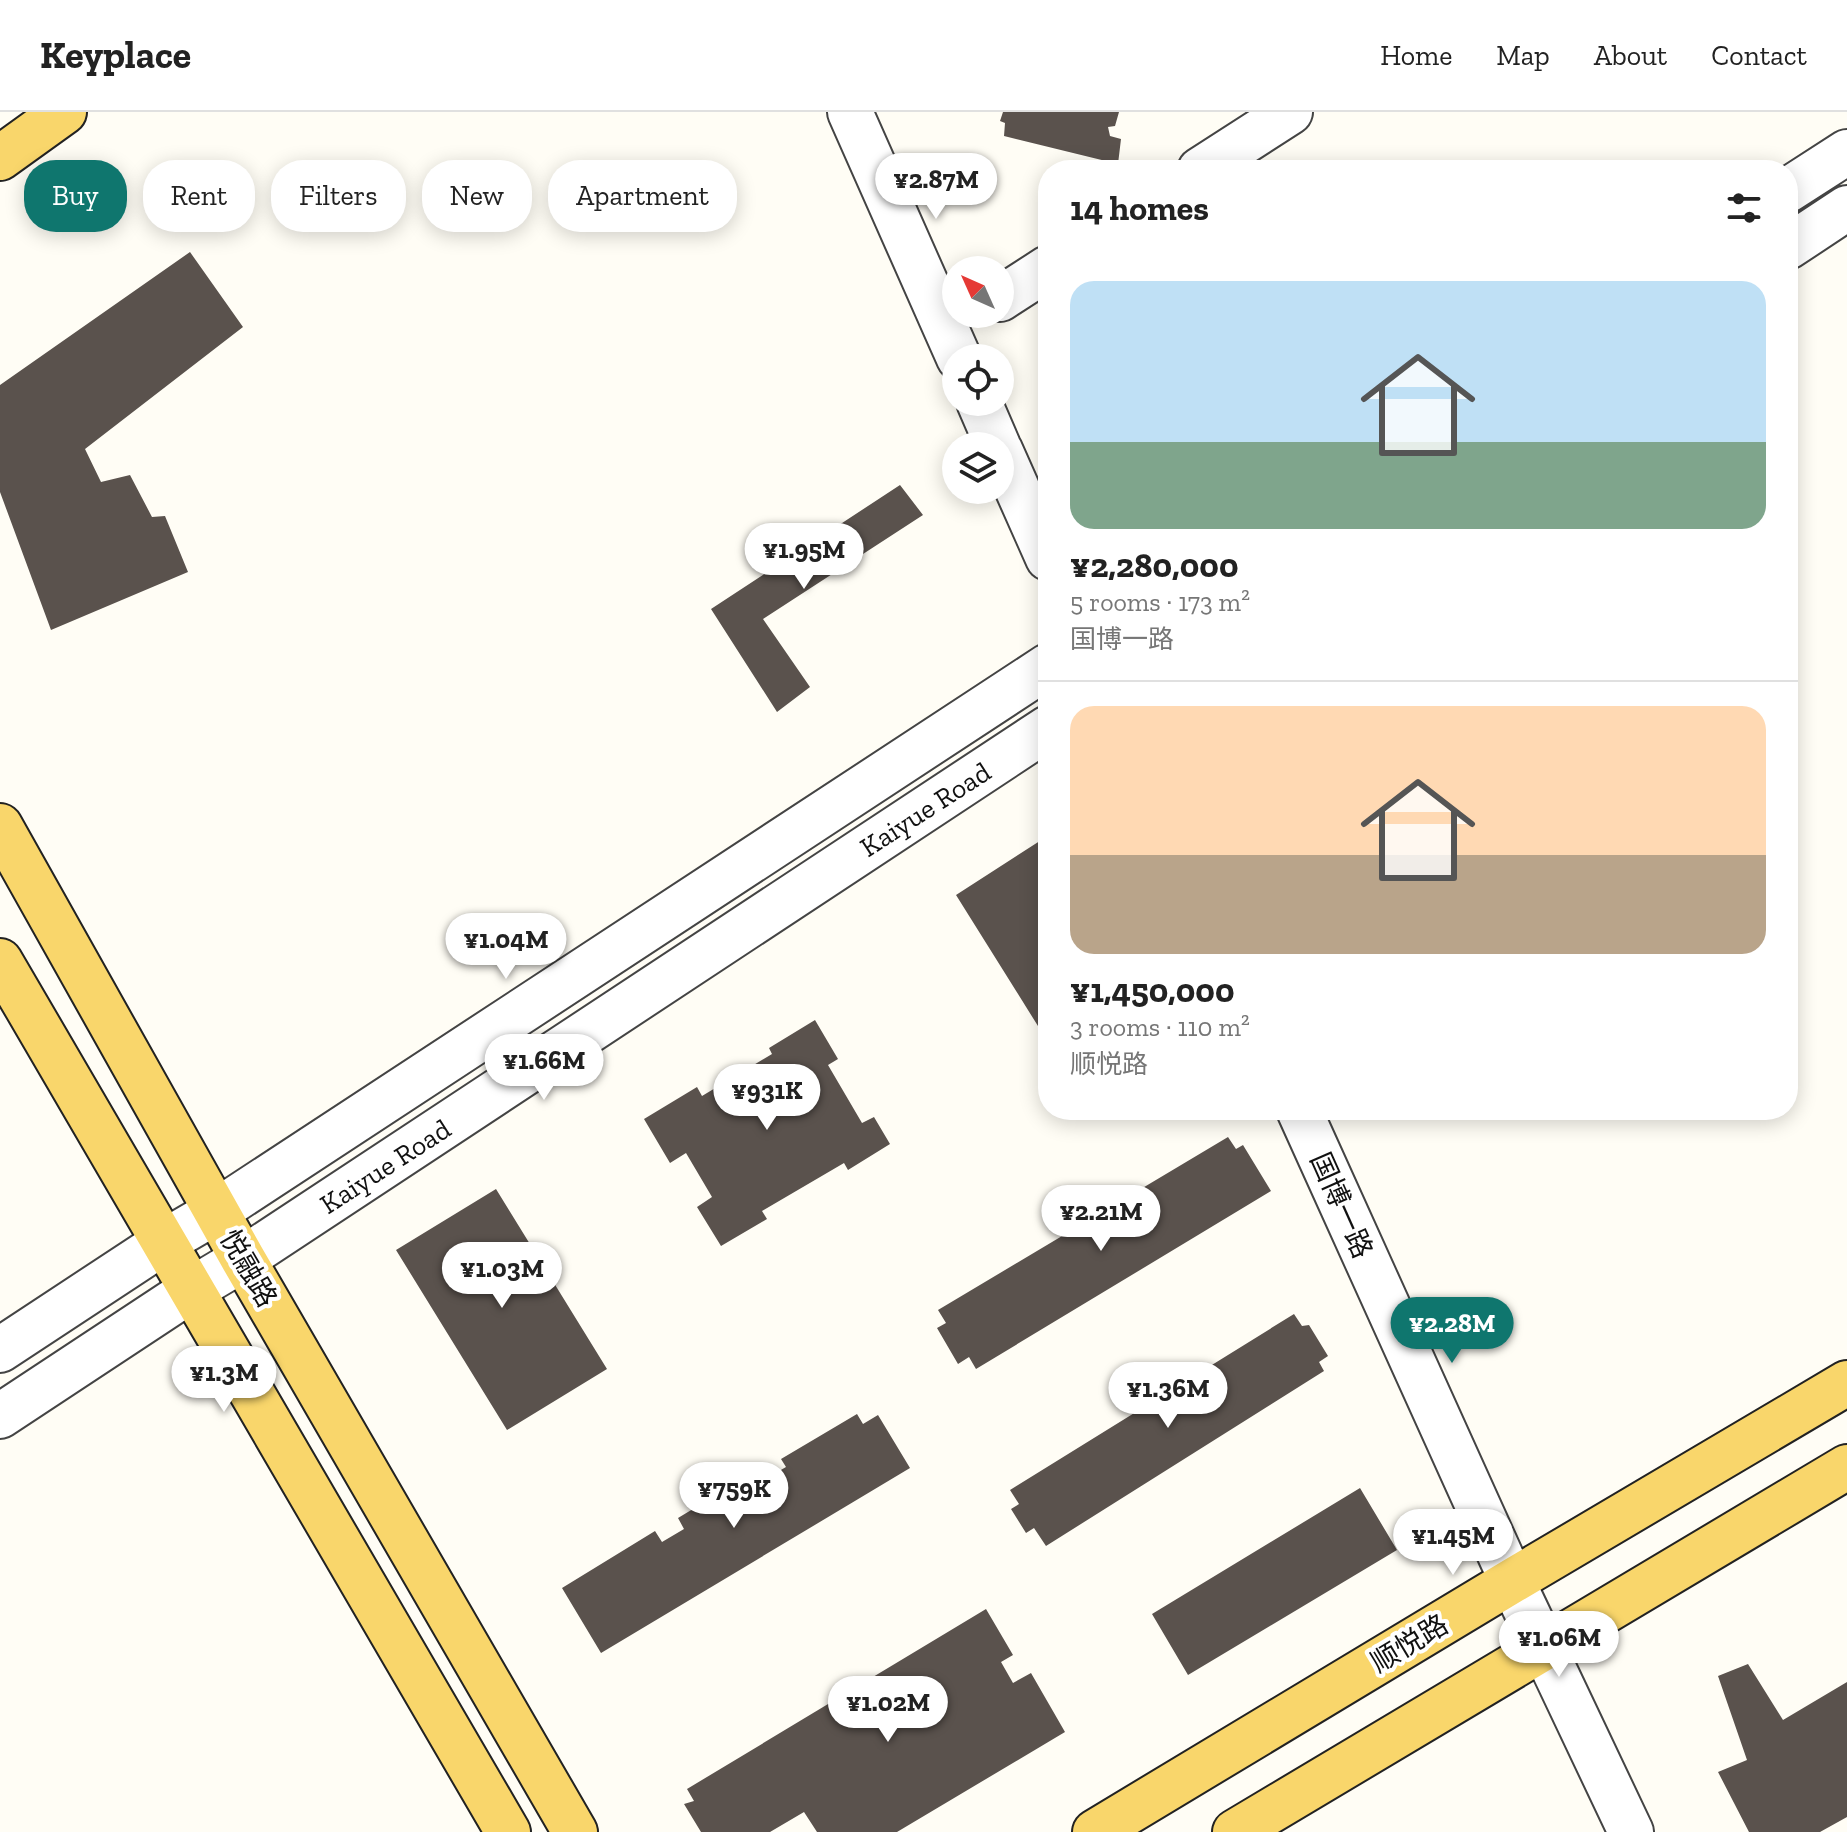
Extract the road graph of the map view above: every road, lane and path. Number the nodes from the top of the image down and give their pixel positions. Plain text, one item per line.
1 (64, 112) edge
2 (850, 112) edge
3 (1290, 112) edge
4 (1847, 152) edge
5 (0, 158) edge
6 (1216, 160) edge
7 (1798, 184) edge
8 (1847, 208) edge
9 (1798, 240) edge
10 (1038, 274) edge
11 (1014, 290) edge
12 (961, 335) edge
13 (1014, 482) edge
14 (1038, 536) edge
15 (1038, 673) edge
16 (1038, 735) edge
17 (0, 826) edge
18 (0, 961) edge
19 (1304, 1120) edge
20 (217, 1211) junction
21 (164, 1242) junction
22 (243, 1259) junction
23 (191, 1290) junction
24 (0, 1350) edge
25 (1847, 1383) edge
26 (0, 1416) edge
27 (1847, 1467) edge
28 (1512, 1581) junction
29 (1544, 1648) junction
30 (508, 1832) edge
31 (575, 1832) edge
32 (1095, 1832) edge
33 (1235, 1832) edge
34 (1631, 1832) edge

1 - 5 main road
2 - 12 street
3 - 6 street
4 - 7 street
8 - 9 street
10 - 11 street
13 - 14 street
15 - 20 street, Kaiyue Road
16 - 22 street, Kaiyue Road
17 - 20 main road, 悦融路
18 - 21 main road
19 - 28 street, 国博一路
20 - 21 street, Kaiyue Road
20 - 22 main road, 悦融路
21 - 23 main road
21 - 24 street, Kaiyue Road
22 - 23 street, Kaiyue Road
22 - 31 main road, 悦融路
23 - 26 street, Kaiyue Road
23 - 30 main road
25 - 28 main road, 顺悦路
27 - 29 main road
28 - 29 street, 国博一路
28 - 32 main road, 顺悦路
29 - 33 main road
29 - 34 street, 国博一路

